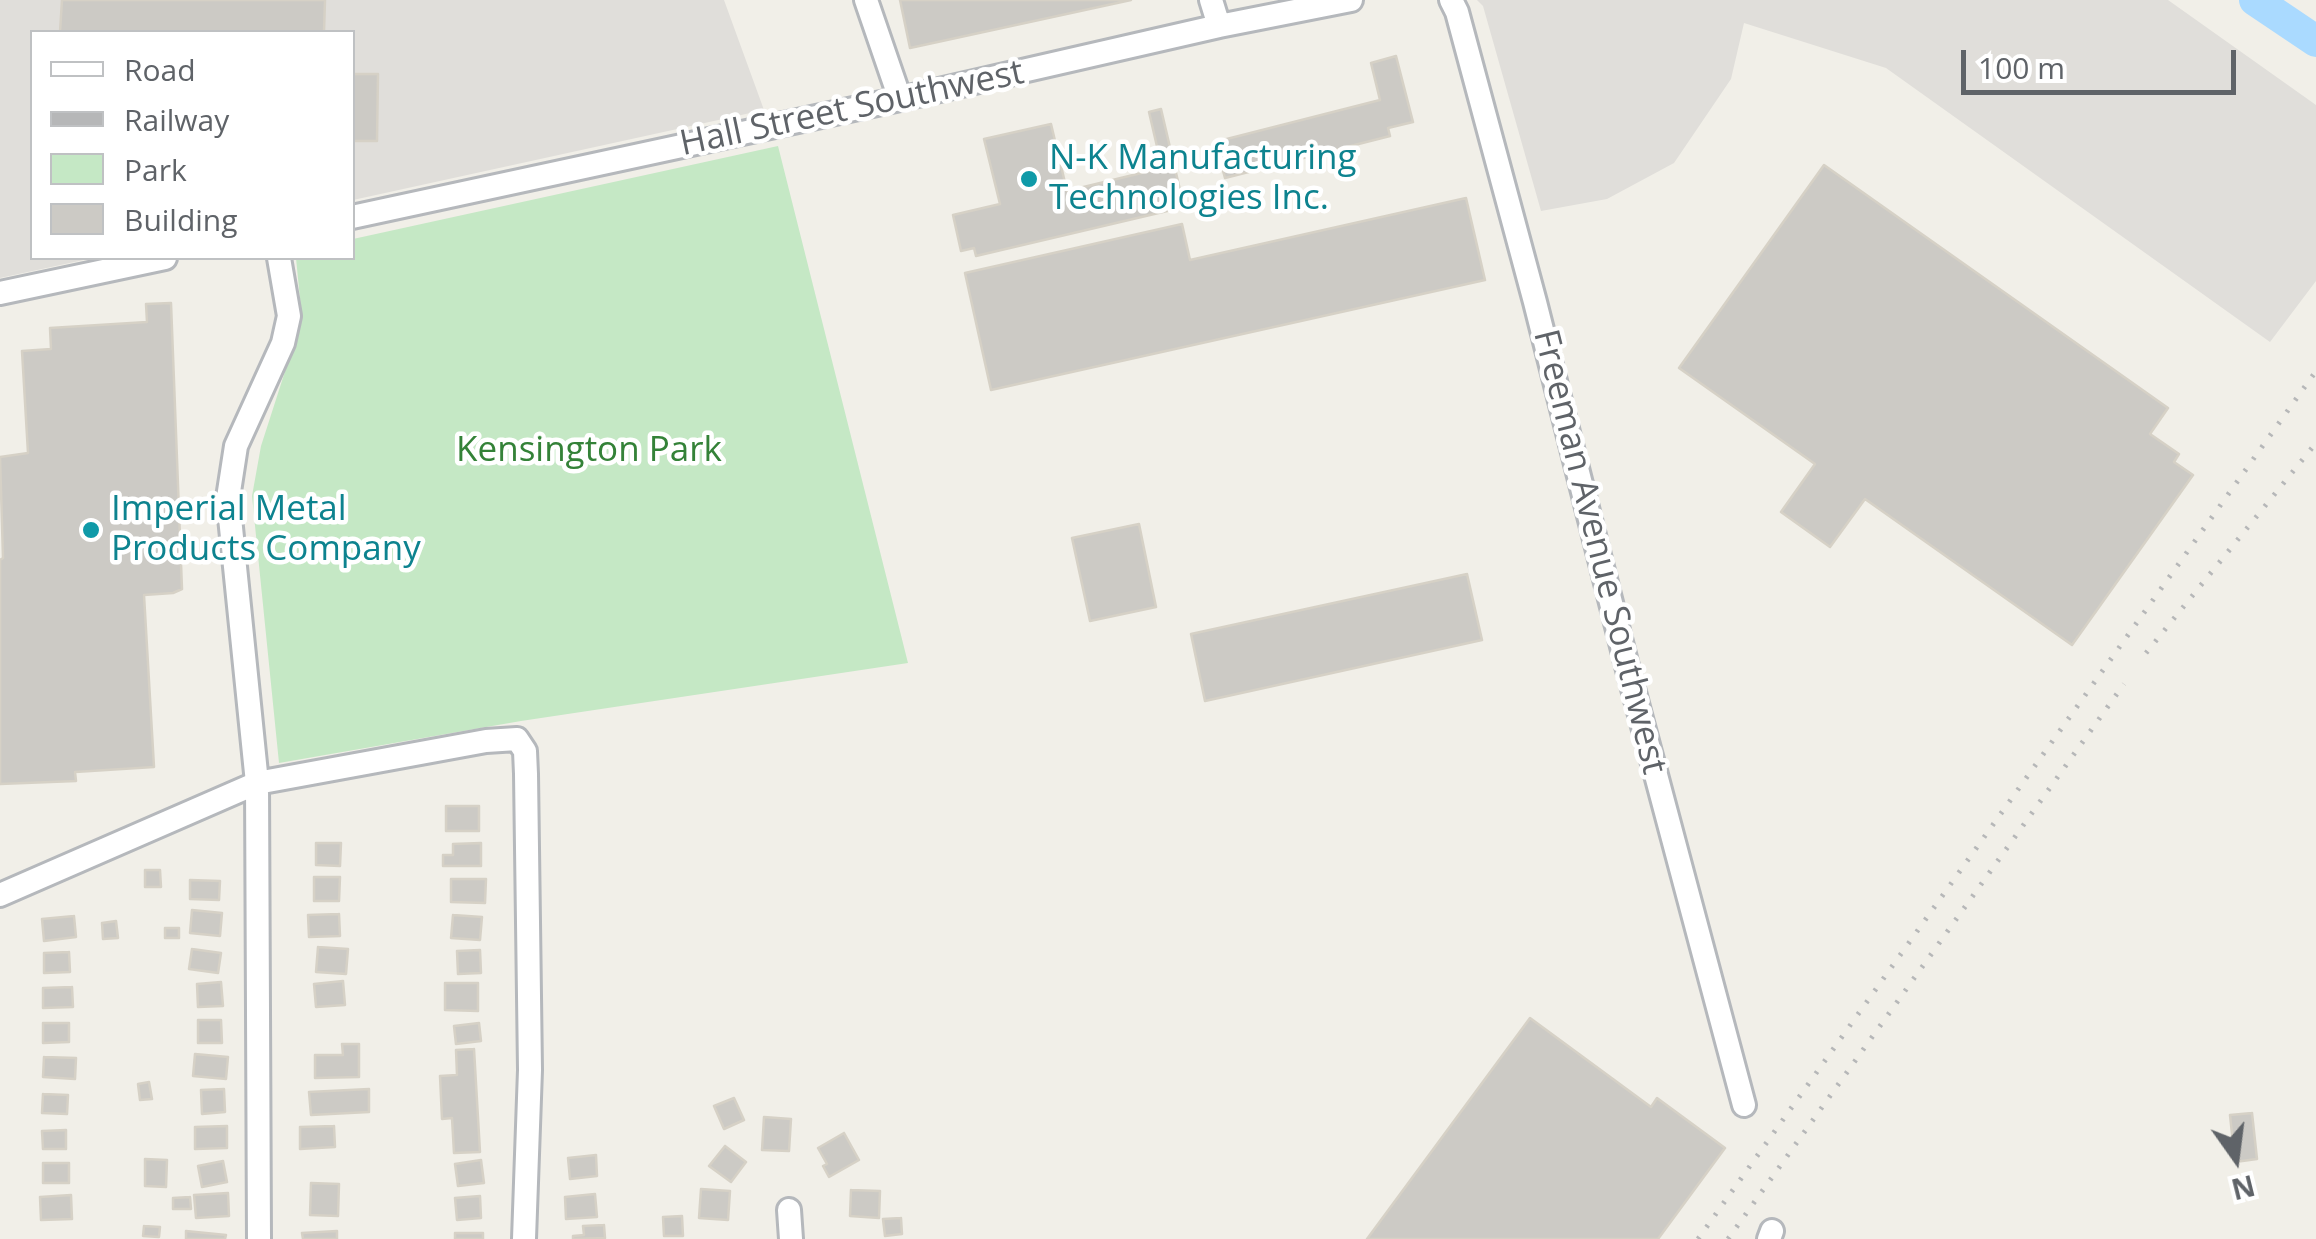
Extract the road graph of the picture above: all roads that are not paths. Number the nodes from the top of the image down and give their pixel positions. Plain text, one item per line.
1 (866, 0) edge
2 (1212, 0) edge
3 (1351, 0) edge
4 (1451, 0) edge
5 (1219, 26) junction
6 (900, 99) junction
7 (355, 216) edge
8 (156, 260) edge
9 (280, 260) edge
10 (0, 293) edge
11 (258, 783) junction
12 (0, 895) edge
13 (1744, 1105) dead end
14 (788, 1210) dead end
15 (258, 1239) edge
16 (524, 1239) edge
17 (791, 1239) edge

1 - 6 street
2 - 5 street
3 - 5 street, Hall Street Southwest
4 - 13 street, Freeman Avenue Southwest
5 - 6 street, Hall Street Southwest
6 - 7 street, Hall Street Southwest
8 - 10 street
9 - 11 street
11 - 12 street
11 - 15 street
11 - 16 street
14 - 17 street

